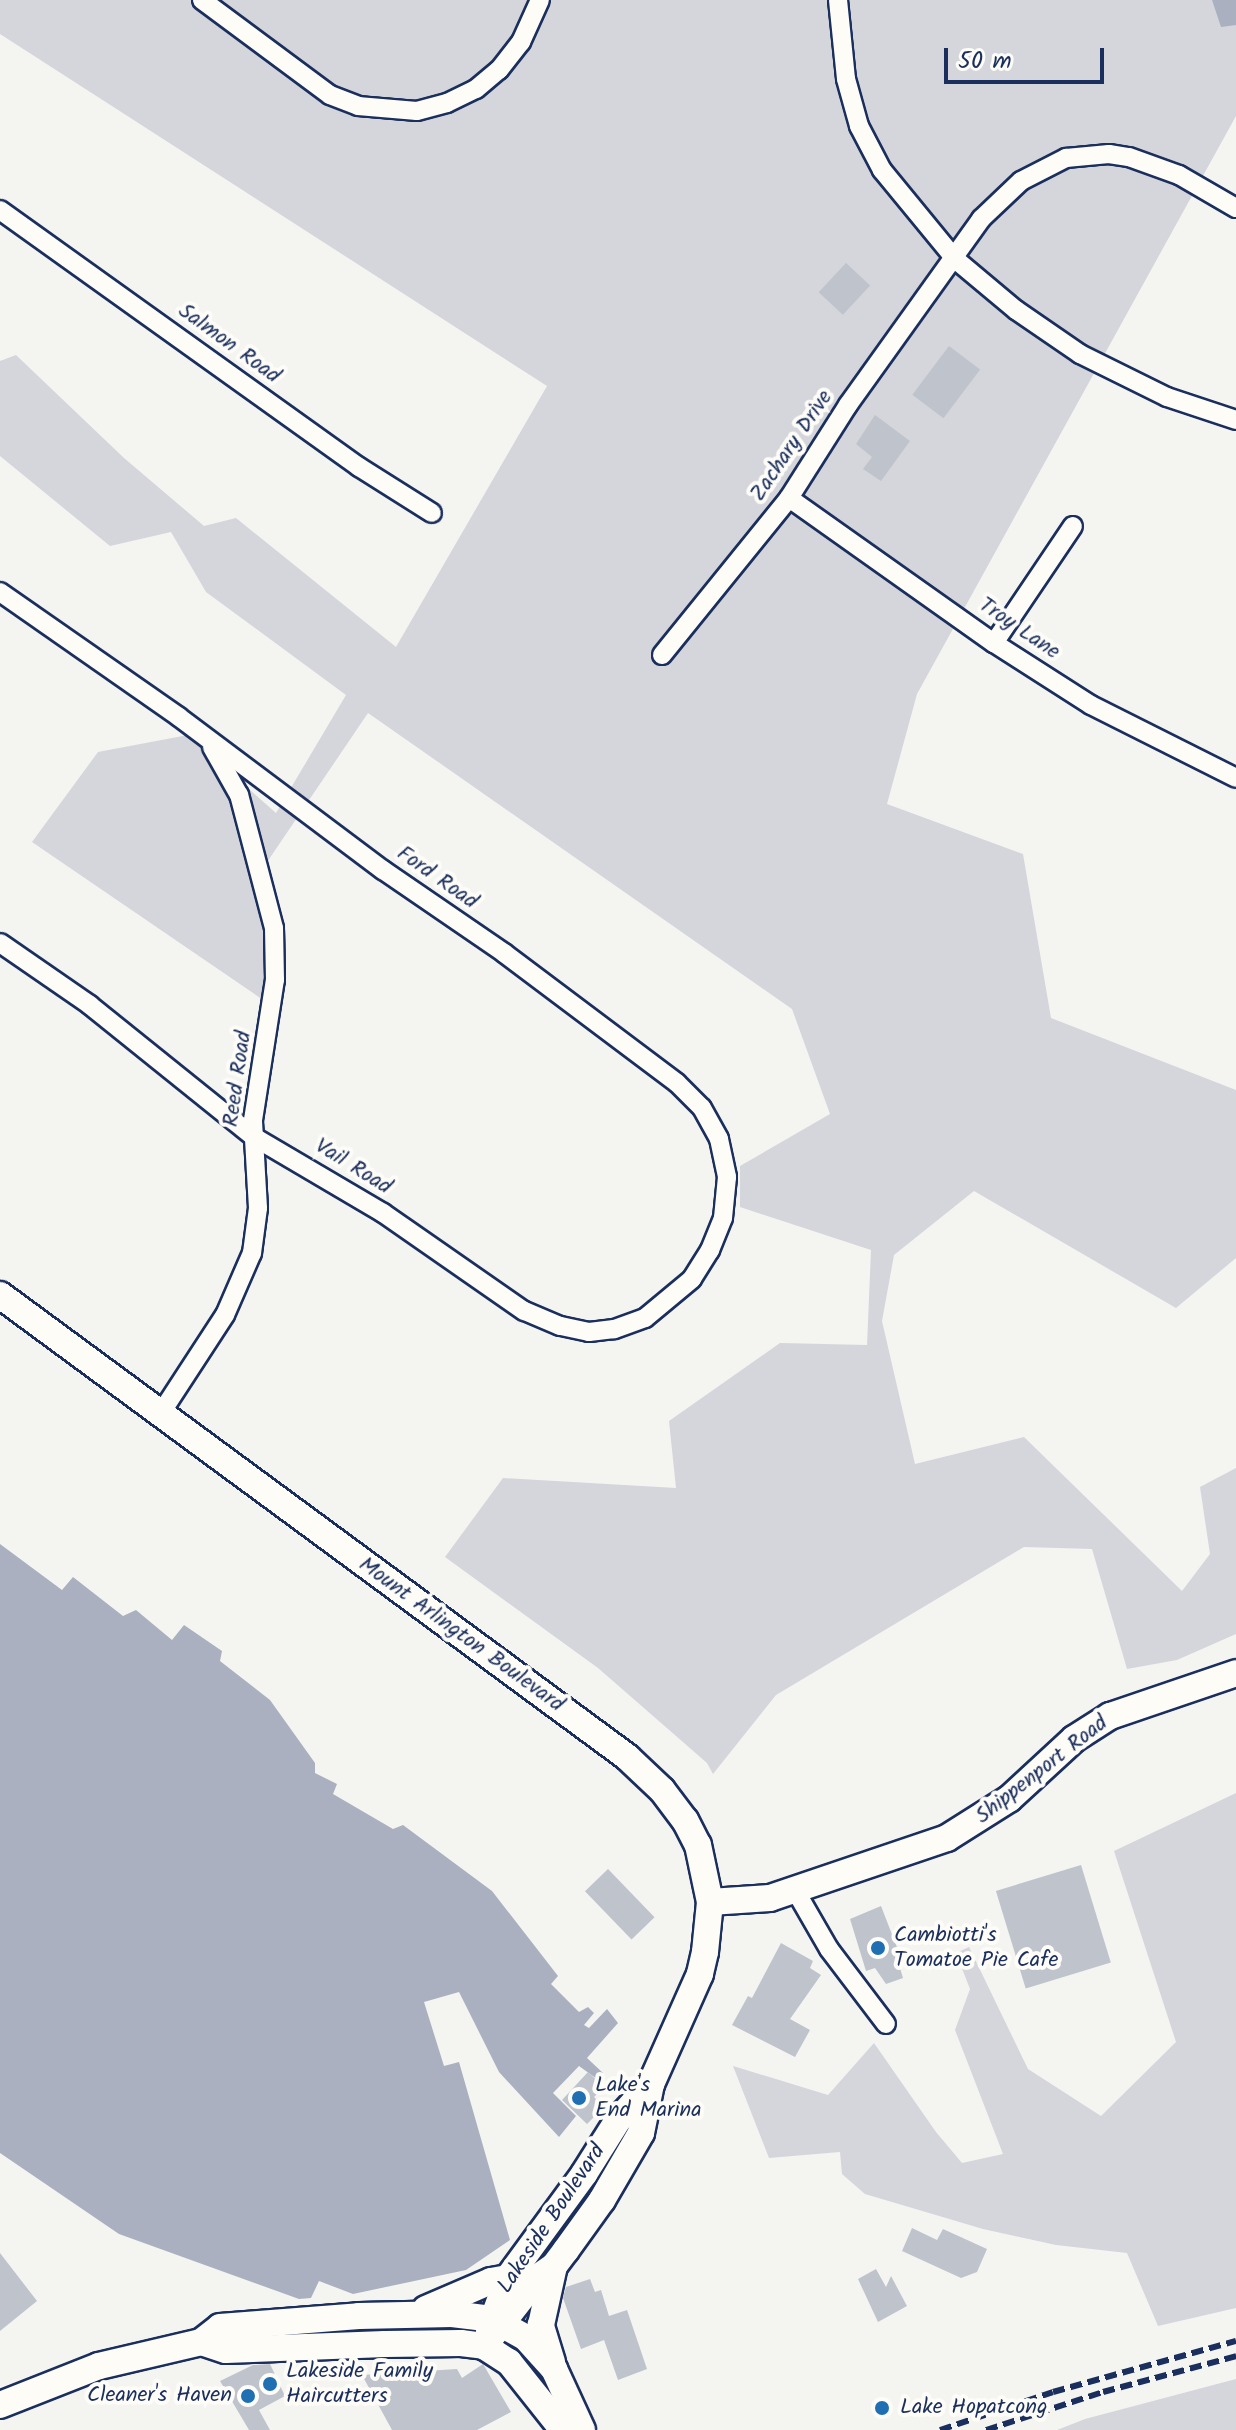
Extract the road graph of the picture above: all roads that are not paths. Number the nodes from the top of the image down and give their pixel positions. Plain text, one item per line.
1 (202, 0) edge
2 (540, 0) edge
3 (838, 0) edge
4 (1236, 208) edge
5 (0, 210) edge
6 (955, 259) junction
7 (1236, 420) edge
8 (789, 498) junction
9 (432, 513) dead end
10 (1073, 526) dead end
11 (0, 592) edge
12 (994, 643) junction
13 (662, 655) dead end
14 (208, 739) junction
15 (1236, 778) edge
16 (0, 943) edge
17 (254, 1137) junction
18 (698, 1270) joint
19 (0, 1295) edge
20 (161, 1413) junction
21 (1236, 1673) edge
22 (795, 1890) junction
23 (710, 1902) junction
24 (886, 2024) dead end
25 (651, 2084) junction
26 (554, 2266) junction
27 (508, 2278) junction
28 (410, 2315) junction
29 (498, 2321) junction
30 (201, 2342) junction
31 (484, 2346) junction
32 (554, 2369) junction
33 (0, 2405) edge
34 (562, 2428) edge

1 - 2 street
3 - 6 street
4 - 6 street, Zachary Drive
5 - 9 street, Salmon Road
6 - 7 street
6 - 8 street, Zachary Drive
8 - 12 street, Troy Lane
8 - 13 street, Zachary Drive
10 - 12 street
11 - 14 street, Ford Road
12 - 15 street, Troy Lane
14 - 17 street, Reed Road
14 - 18 street, Ford Road
16 - 17 street, Vail Road
17 - 18 street, Vail Road
17 - 20 street, Reed Road
19 - 20 main road, Mount Arlington Boulevard
20 - 23 main road, Mount Arlington Boulevard
21 - 22 main road, Shippenport Road
22 - 23 main road, Shippenport Road
22 - 24 street
23 - 25 main road, Mount Arlington Boulevard
25 - 26 main road, Lakeside Boulevard
25 - 27 main road, Lakeside Boulevard
26 - 29 main road, Lakeside Boulevard
26 - 32 main road
27 - 28 main road
27 - 29 main road, Lakeside Boulevard
28 - 29 main road, Lakeside Boulevard
28 - 30 main road, Lakeside Boulevard
29 - 31 main road, Lakeside Boulevard
29 - 32 main road
30 - 31 main road, Lakeside Boulevard
30 - 33 main road, Lakeside Boulevard
31 - 34 main road
32 - 34 main road

